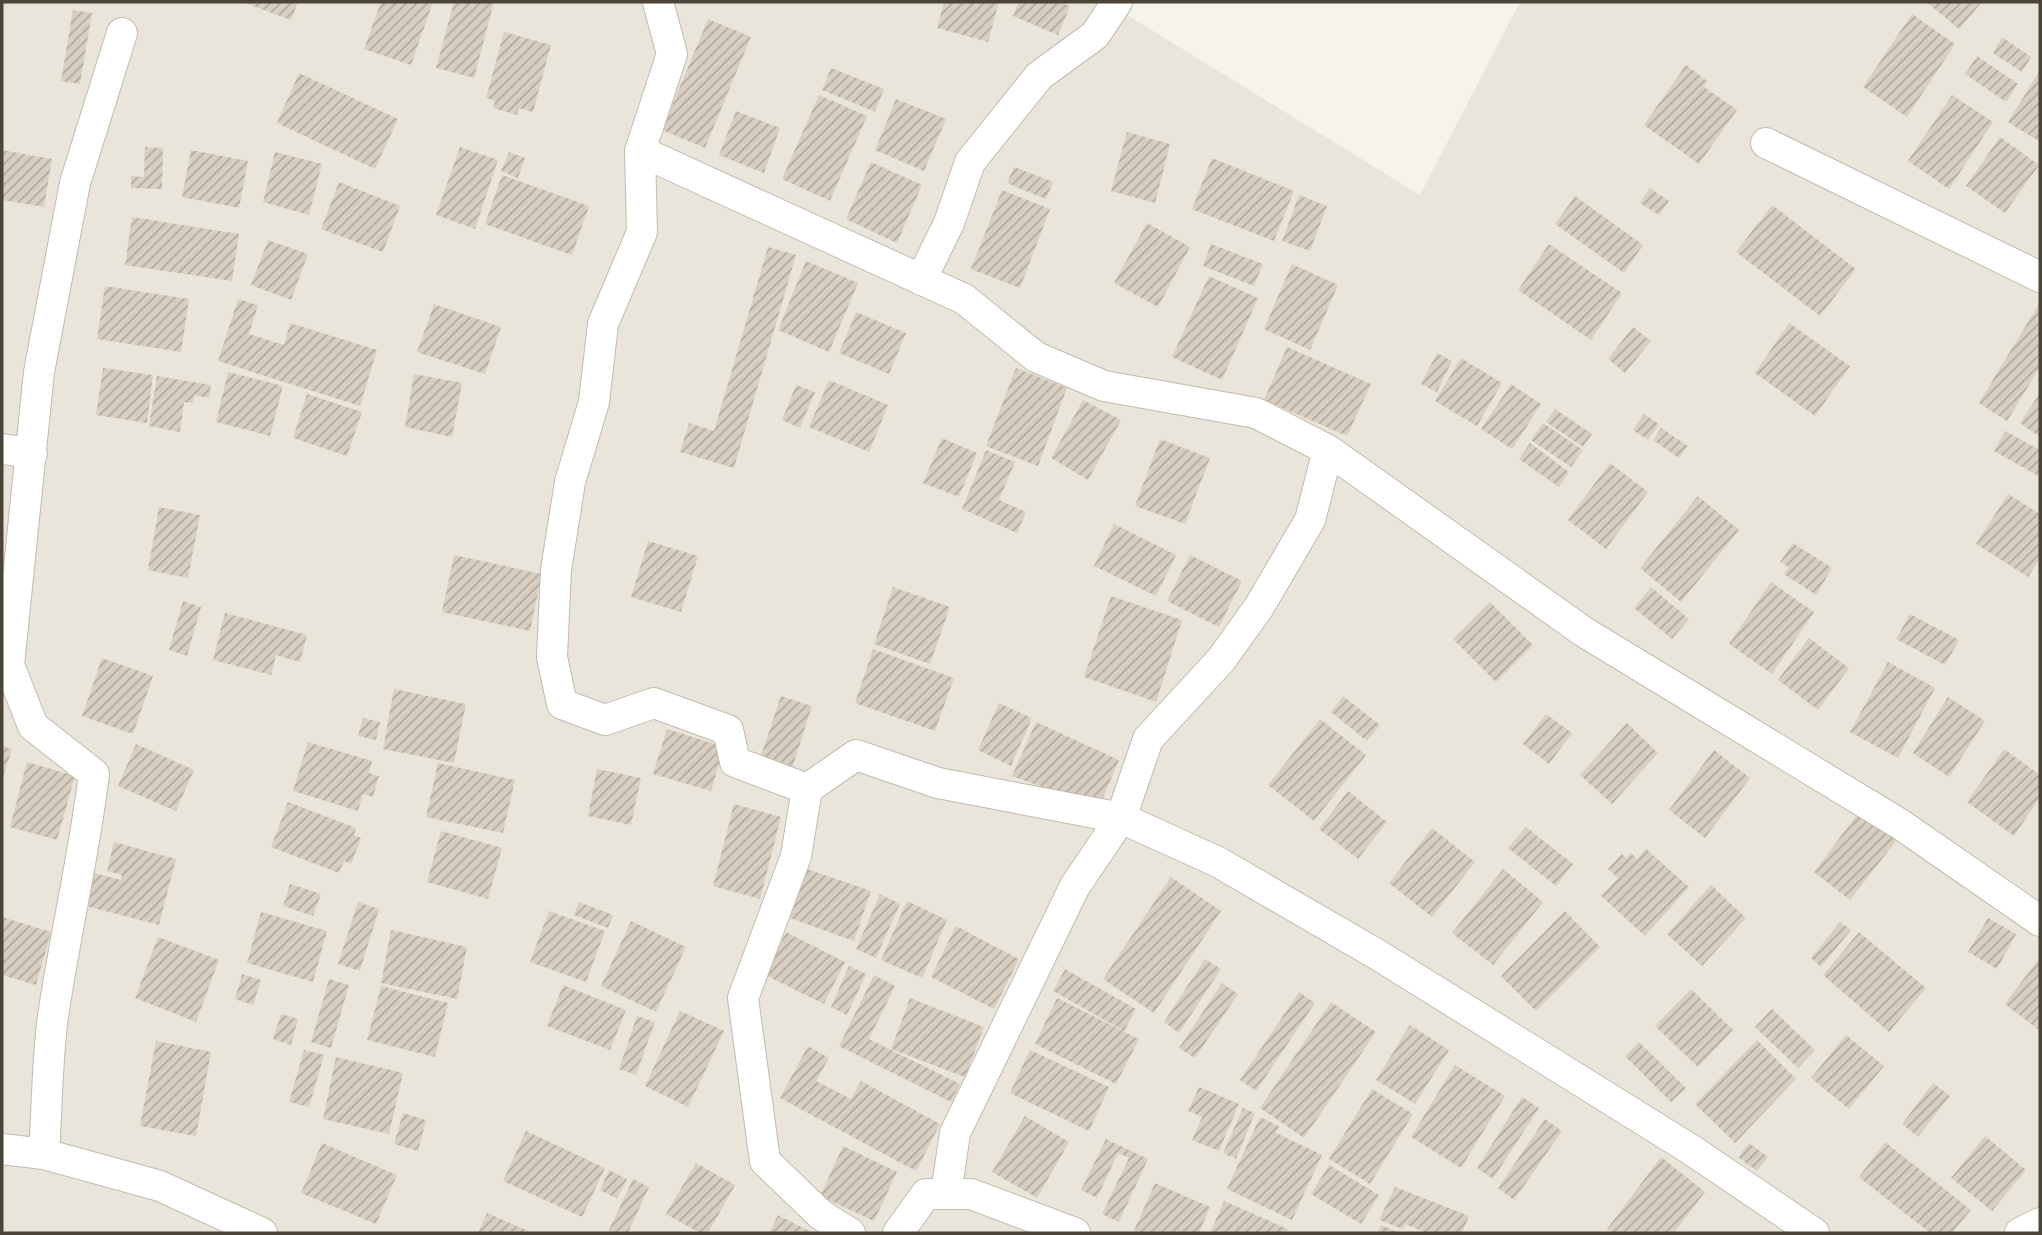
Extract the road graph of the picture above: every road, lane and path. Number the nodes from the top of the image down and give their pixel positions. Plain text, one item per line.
1 (658, 2) edge
2 (1117, 2) edge
3 (122, 33) dead end
4 (1766, 143) dead end
5 (640, 151) junction
6 (2040, 277) edge
7 (921, 280) junction
8 (2, 449) edge
9 (1328, 450) junction
10 (32, 453) junction
11 (807, 789) junction
12 (1121, 818) junction
13 (2040, 921) edge
14 (2, 1149) edge
15 (44, 1154) junction
16 (946, 1194) junction
17 (2040, 1223) edge
18 (262, 1233) edge
19 (850, 1233) edge
20 (898, 1233) edge
21 (1074, 1233) edge
22 (1814, 1233) edge
23 (2020, 1233) edge

1 - 5 street
2 - 7 street
3 - 10 street
4 - 6 street
5 - 7 street
5 - 11 street
7 - 9 street
8 - 10 street
9 - 12 street
9 - 13 street
10 - 15 street
11 - 12 street
11 - 19 street
12 - 16 street
12 - 22 street
14 - 15 street
15 - 18 street
16 - 20 street
16 - 21 street
17 - 23 street

